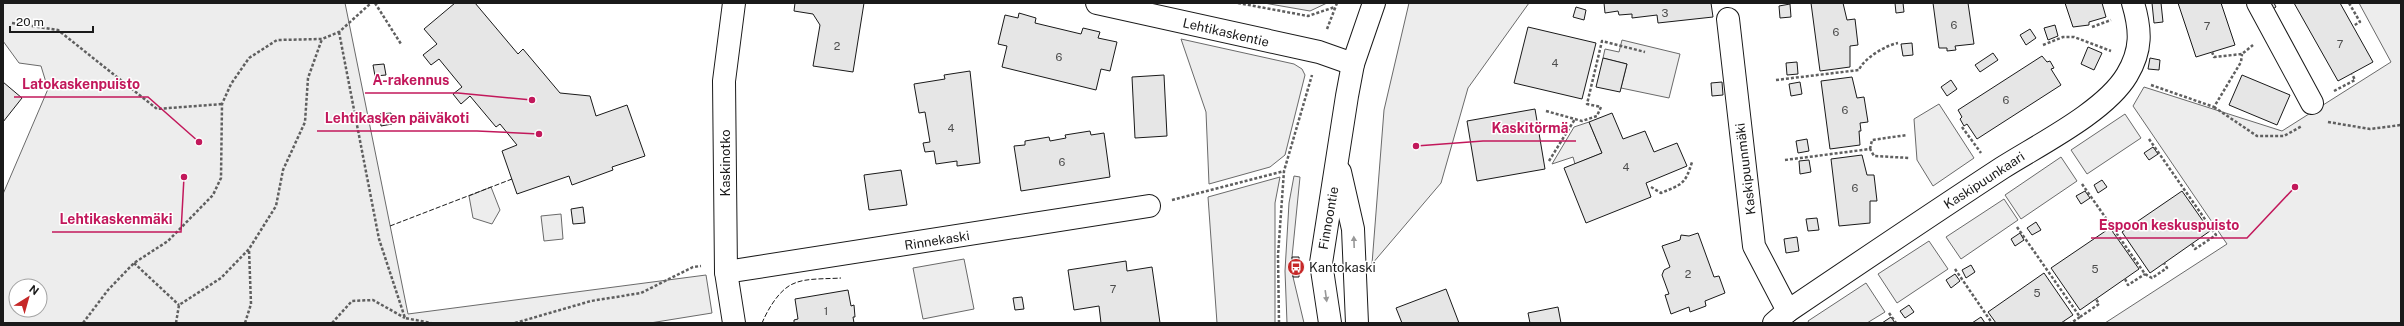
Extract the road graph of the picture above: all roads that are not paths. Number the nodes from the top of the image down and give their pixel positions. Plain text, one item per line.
1 (734, 3) edge
2 (1097, 3) edge
3 (1374, 3) edge
4 (2133, 3) edge
5 (2258, 3) edge
6 (1728, 19) dead end
7 (1353, 64) junction
8 (2312, 103) road end
9 (1338, 161) junction
10 (1149, 206) road end
11 (726, 272) junction
12 (1781, 317) edge
13 (734, 323) edge
14 (1330, 323) edge
15 (1357, 323) edge

1 - 11 street, Kaskinotko
2 - 7 street, Lehtikaskentie
3 - 7 street, Finnoontie
4 - 12 street, Kaskipuunkaari
5 - 8 street
6 - 12 street, Kaskipuunmäki
7 - 9 street, Finnoontie
9 -> 14 street, Finnoontie
15 -> 9 street, Finnoontie
10 - 11 street, Rinnekaski
11 - 13 street, Kaskinotko

